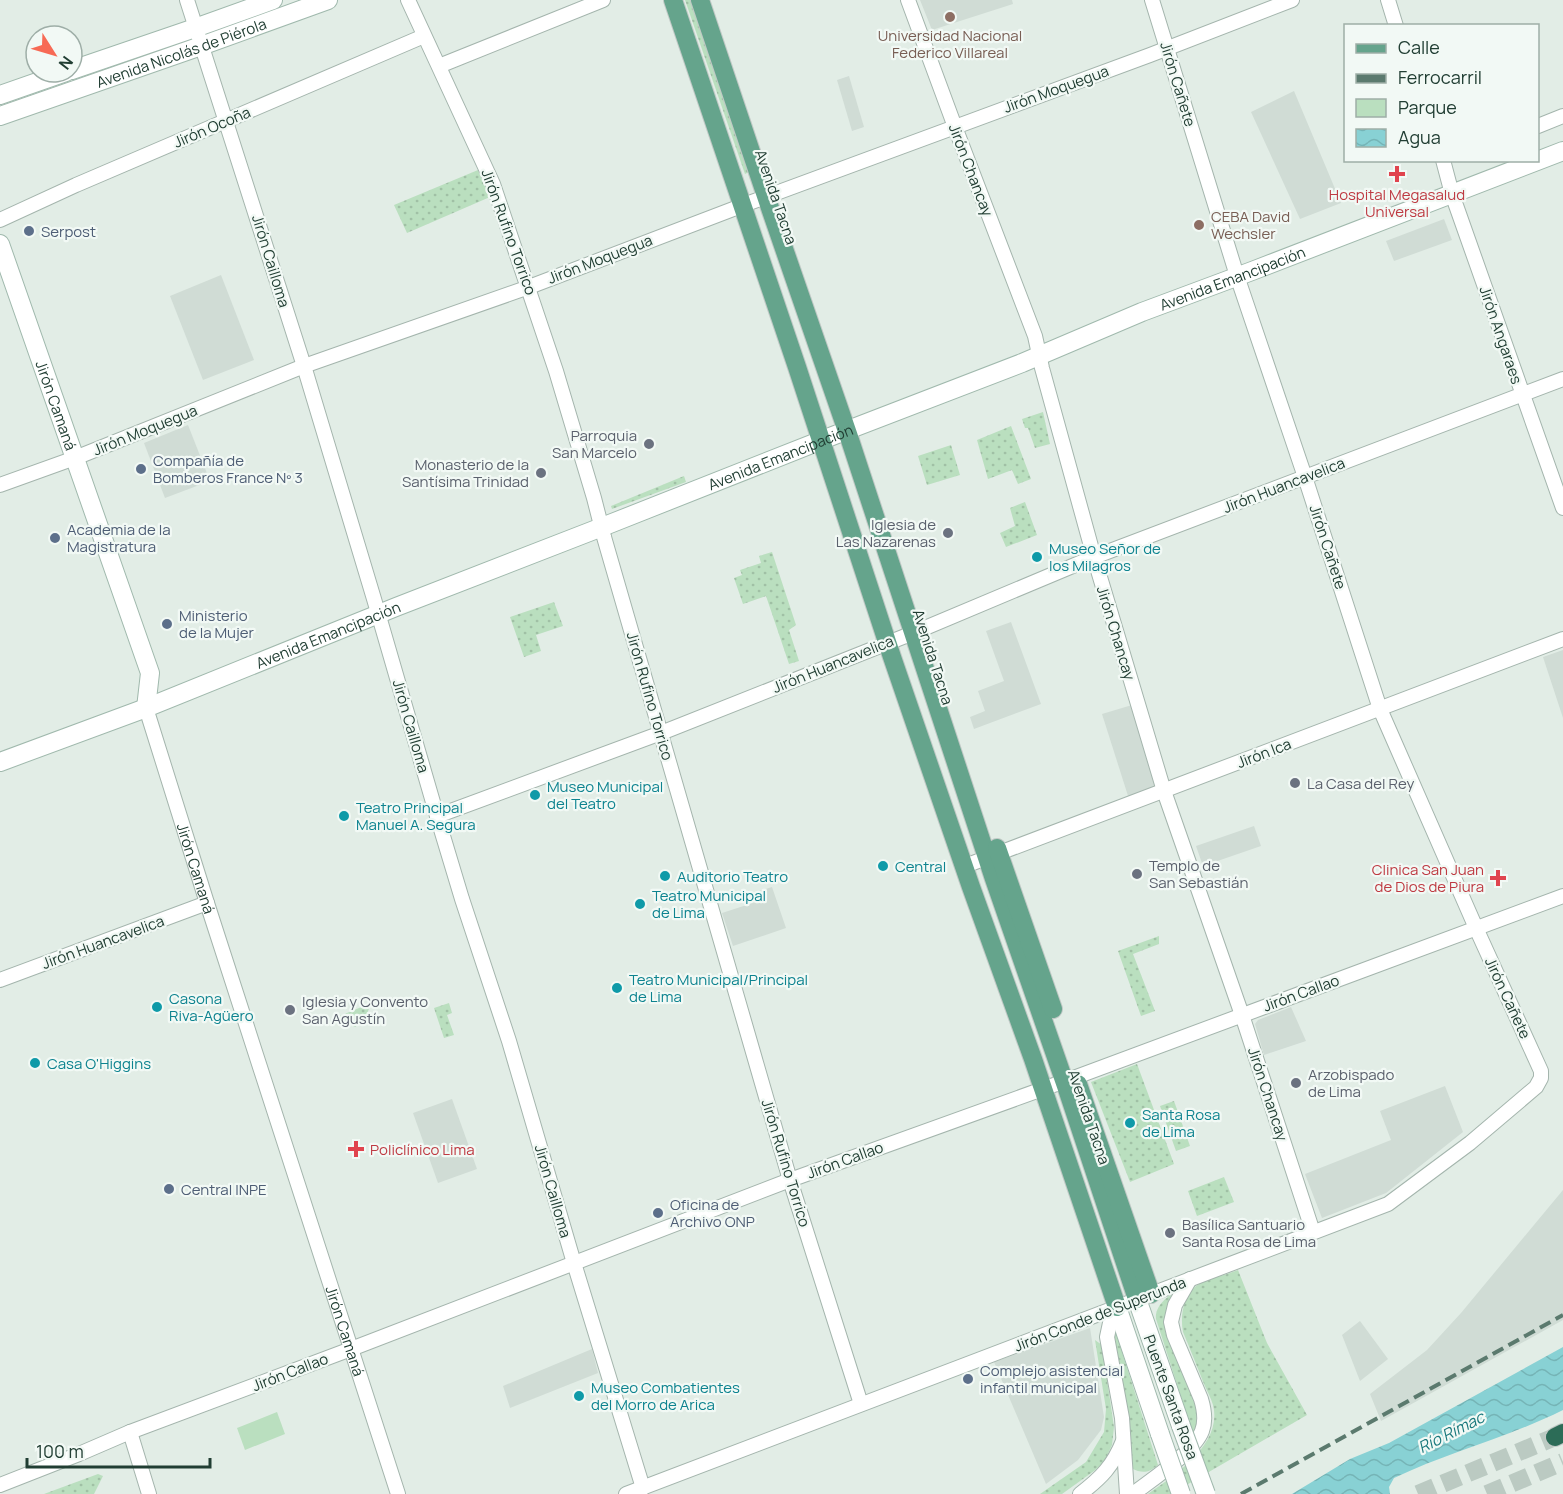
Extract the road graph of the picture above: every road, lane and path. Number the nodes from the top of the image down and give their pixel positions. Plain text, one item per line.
1 (187, 0) edge
2 (273, 0) edge
3 (328, 0) edge
4 (408, 0) edge
5 (603, 0) edge
6 (672, 0) edge
7 (700, 0) edge
8 (709, 0) edge
9 (908, 0) edge
10 (1152, 0) edge
11 (1292, 0) edge
12 (1388, 0) edge
13 (1395, 24) edge
14 (195, 28) junction
15 (424, 36) junction
16 (201, 46) junction
17 (1168, 48) junction
18 (84, 66) edge
19 (439, 66) junction
20 (32, 84) edge
21 (0, 95) edge
22 (0, 116) edge
23 (1563, 116) edge
24 (226, 121) junction
25 (1539, 126) edge
26 (955, 127) junction
27 (1563, 151) edge
28 (1539, 160) edge
29 (1445, 162) edge
30 (1535, 162) edge
31 (1452, 194) junction
32 (770, 195) junction
33 (742, 206) junction
34 (0, 220) edge
35 (0, 244) edge
36 (1237, 276) junction
37 (529, 287) junction
38 (1039, 355) junction
39 (304, 366) junction
40 (1563, 379) edge
41 (1522, 394) junction
42 (851, 428) junction
43 (822, 440) junction
44 (75, 458) junction
45 (1305, 477) junction
46 (0, 485) edge
47 (1563, 508) edge
48 (602, 527) junction
49 (1094, 557) junction
50 (378, 614) junction
51 (918, 631) junction
52 (1563, 639) edge
53 (884, 644) junction
54 (146, 708) junction
55 (1380, 709) junction
56 (661, 732) junction
57 (0, 762) edge
58 (1164, 791) junction
59 (437, 816) junction
60 (993, 855) junction
61 (965, 866) junction
62 (1563, 896) edge
63 (207, 903) junction
64 (1476, 928) junction
65 (0, 980) edge
66 (1242, 1015) junction
67 (1541, 1078) joint
68 (1070, 1079) junction
69 (1042, 1089) junction
70 (790, 1180) junction
71 (1313, 1232) junction
72 (574, 1263) junction
73 (1190, 1279) junction
74 (1143, 1302) junction
75 (1117, 1308) junction
76 (351, 1349) junction
77 (861, 1404) junction
78 (130, 1432) junction
79 (1124, 1439) junction
80 (0, 1485) edge
81 (643, 1488) junction
82 (149, 1494) edge
83 (398, 1494) edge
84 (626, 1494) edge
85 (1080, 1494) edge
86 (1127, 1494) edge
87 (1133, 1494) edge
88 (1181, 1494) edge
89 (1206, 1494) edge

1 - 14 street, Jirón Cailloma
2 - 14 main road, Avenida Nicolás de Piérola
3 - 16 main road, Avenida Nicolás de Piérola
4 - 15 street, Jirón Rufino Torrico
5 - 19 street
6 - 33 main road
7 - 32 main road, Avenida Tacna
8 - 32 main road, Avenida Tacna
9 - 26 street, Jirón Chancay
10 - 17 street, Jirón Cañete
11 - 17 street, Jirón Moquegua
12 - 13 street
14 - 16 street, Jirón Cailloma
14 - 18 main road, Avenida Nicolás de Piérola
15 - 19 street, Jirón Rufino Torrico
15 - 24 street, Jirón Ocoña
16 - 22 main road, Avenida Nicolás de Piérola
16 - 24 street, Jirón Cailloma
17 - 26 street, Jirón Moquegua
17 - 36 street, Jirón Cañete
19 - 37 street, Jirón Rufino Torrico
20 - 21 main road
23 - 25 street
24 - 34 street, Jirón Ocoña
24 - 39 street, Jirón Cailloma
26 - 32 street, Jirón Moquegua
26 - 38 street, Jirón Chancay
27 - 28 main road, Avenida Emancipación
29 - 31 street, Jirón Angaraes
30 - 31 main road, Avenida Emancipación
31 - 36 main road, Avenida Emancipación
31 - 41 street, Jirón Angaraes
32 - 33 street, Jirón Moquegua
32 - 42 main road, Avenida Tacna
33 - 37 street, Jirón Moquegua
33 - 43 main road
35 - 44 main road, Jirón Camaná
36 - 38 main road, Avenida Emancipación
36 - 45 street, Jirón Cañete
37 - 39 street, Jirón Moquegua
37 - 48 street, Jirón Rufino Torrico
38 - 42 main road, Avenida Emancipación
38 - 49 street, Jirón Chancay
39 - 44 street, Jirón Moquegua
39 - 50 street, Jirón Cailloma
40 - 41 street, Jirón Huancavelica
41 - 45 street, Jirón Huancavelica
41 - 47 street, Jirón Angaraes
42 - 43 main road, Avenida Emancipación
42 - 51 main road, Avenida Tacna
43 - 48 main road, Avenida Emancipación
43 - 53 main road
44 - 46 street, Jirón Moquegua
44 - 54 main road, Jirón Camaná
45 - 49 street, Jirón Huancavelica
45 - 55 street, Jirón Cañete
48 - 50 main road, Avenida Emancipación
48 - 56 street, Jirón Rufino Torrico
49 - 51 street, Jirón Huancavelica
49 - 58 street, Jirón Chancay
50 - 54 main road, Avenida Emancipación
50 - 59 street, Jirón Cailloma
51 - 53 street, Jirón Huancavelica
51 - 60 main road, Avenida Tacna
52 - 55 street, Jirón Ica
53 - 56 street, Jirón Huancavelica
53 - 61 main road
54 - 57 main road, Avenida Emancipación
54 - 63 street, Jirón Camaná
55 - 58 street, Jirón Ica
55 - 64 street, Jirón Cañete
56 - 59 street, Jirón Huancavelica
56 - 70 street, Jirón Rufino Torrico
58 - 60 street, Jirón Ica
58 - 66 street, Jirón Chancay
59 - 72 street, Jirón Cailloma
60 - 61 street, Jirón Ica
60 - 68 main road, Avenida Tacna
61 - 69 main road
62 - 64 street, Jirón Callao
63 - 65 street, Jirón Huancavelica
63 - 76 street, Jirón Camaná
64 - 66 street, Jirón Callao
64 - 67 street, Jirón Cañete
66 - 68 street, Jirón Callao
66 - 71 street, Jirón Chancay
67 - 71 street, Jirón Conde de Superunda
68 - 69 street, Jirón Callao
68 - 74 main road, Avenida Tacna
69 - 70 street, Jirón Callao
69 - 75 main road
70 - 72 street, Jirón Callao
70 - 77 street, Jirón Rufino Torrico
71 - 73 street, Jirón Conde de Superunda
72 - 76 street, Jirón Callao
72 - 81 street, Jirón Cailloma
73 - 74 street, Jirón Conde de Superunda
73 - 87 street
74 - 75 street, Jirón Conde de Superunda
74 - 89 main road, Puente Santa Rosa, bridge
75 - 77 street, Jirón Conde de Superunda
75 - 79 street
75 - 88 main road, Puente Santa Rosa, bridge
76 - 78 street, Jirón Callao
76 - 83 street, Jirón Camaná
77 - 81 street, Jirón Conde de Superunda
78 - 80 street, Jirón Callao
78 - 82 street
79 - 85 street
79 - 86 street
81 - 84 street, Jirón Conde de Superunda

